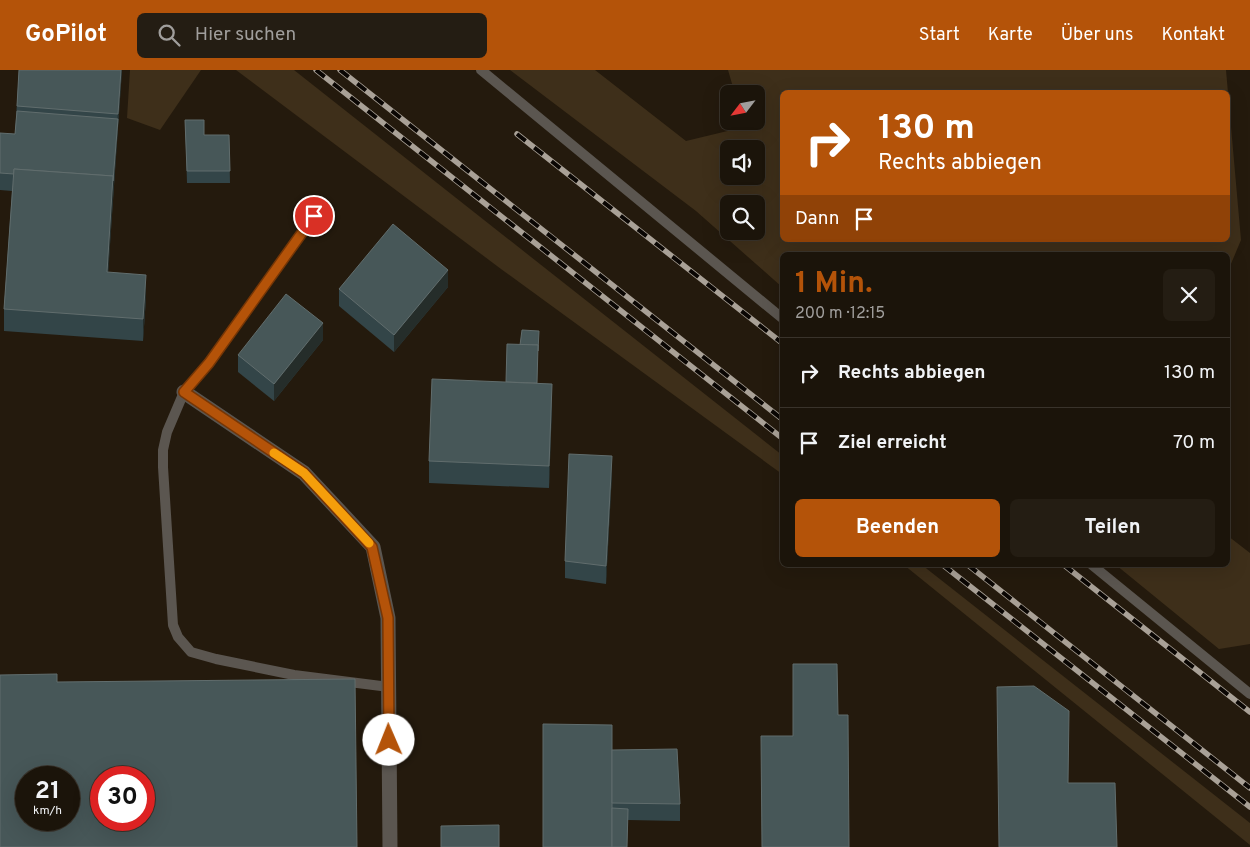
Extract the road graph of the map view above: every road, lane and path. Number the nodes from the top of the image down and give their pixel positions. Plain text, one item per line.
1 (481, 70) edge
2 (314, 216) dead end
3 (780, 316) edge
4 (184, 392) junction
5 (1094, 567) edge
6 (389, 687) junction
7 (1250, 694) edge
8 (390, 847) edge

1 - 3 lane
2 - 4 lane
4 - 6 street
4 - 6 lane
5 - 7 lane
6 - 8 street

